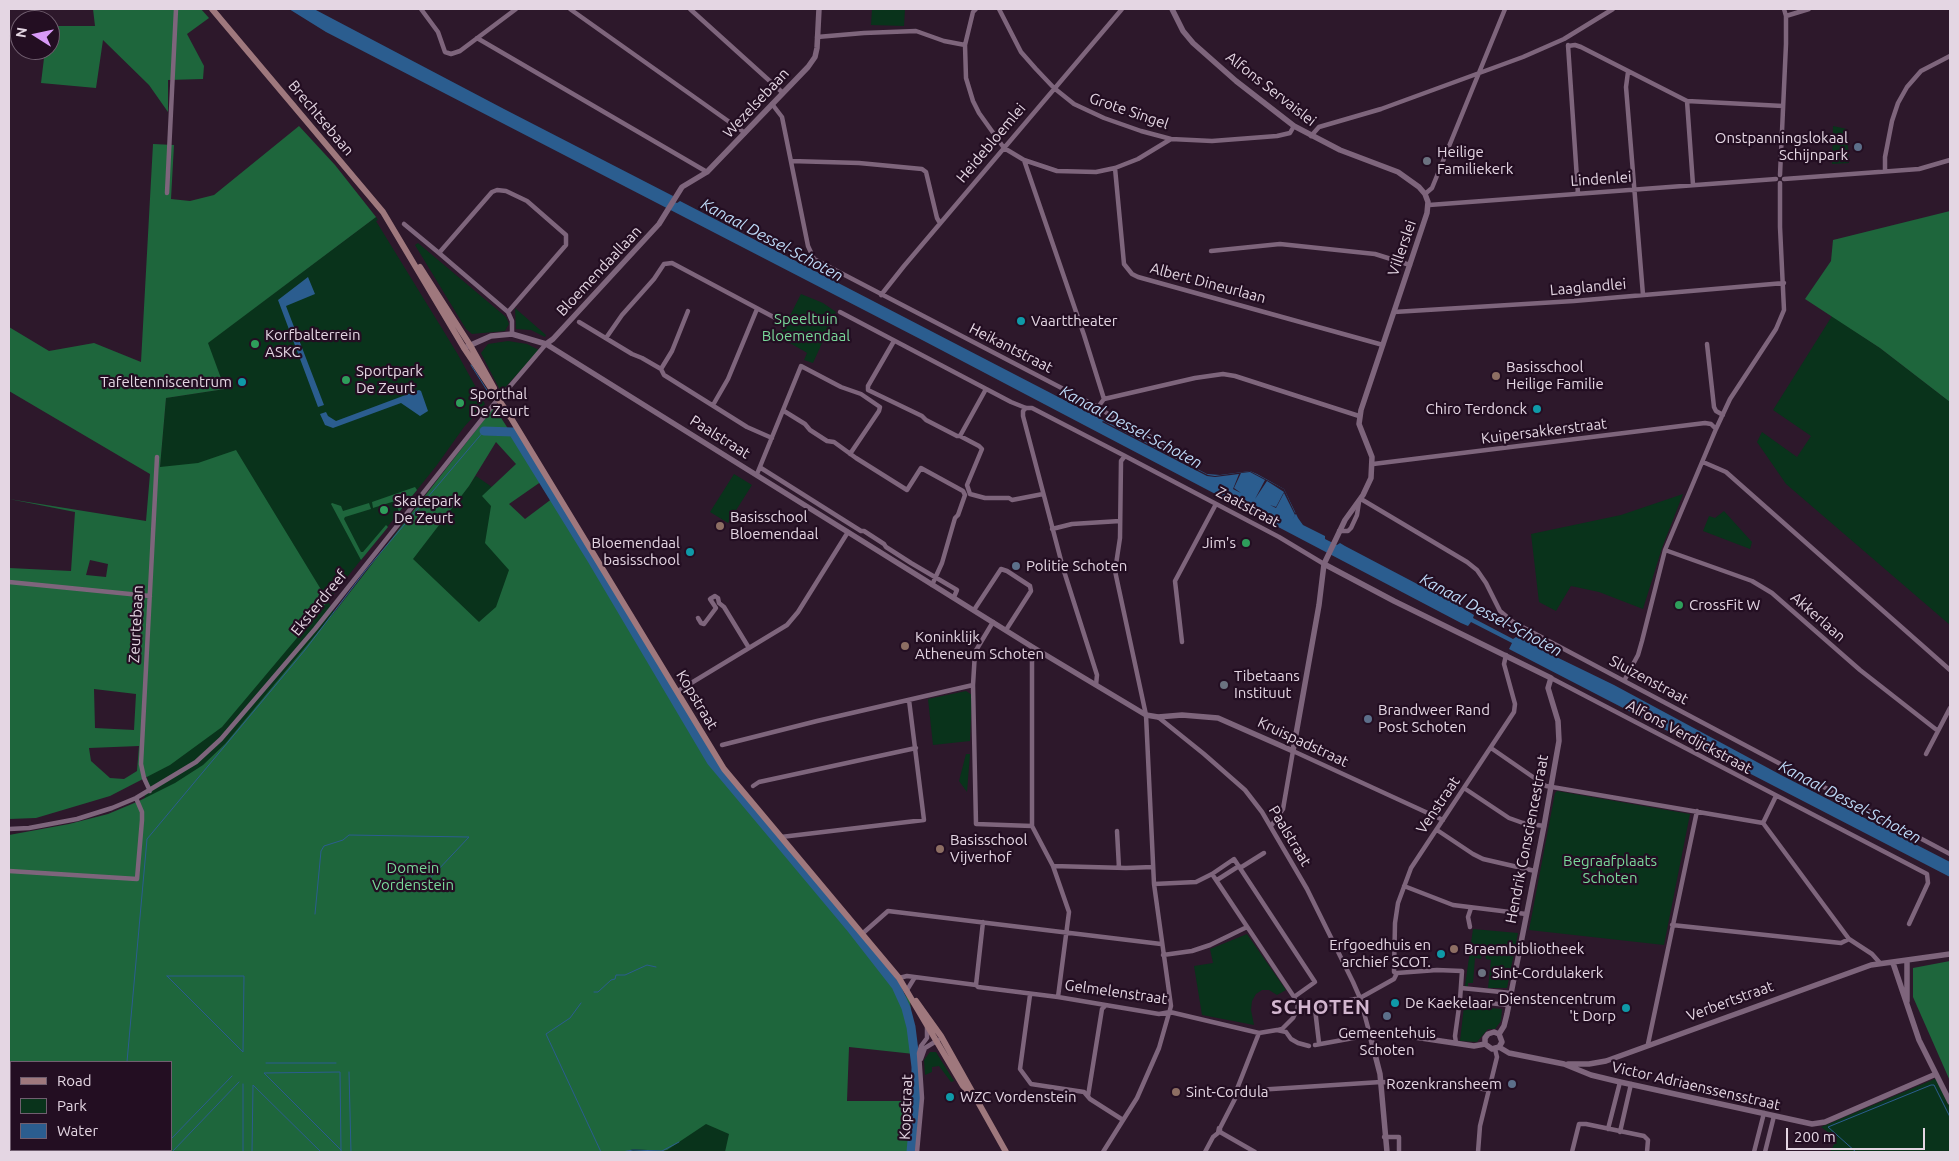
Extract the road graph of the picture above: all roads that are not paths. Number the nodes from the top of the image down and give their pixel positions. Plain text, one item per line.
1 (176, 9) edge
2 (212, 9) edge
3 (421, 9) edge
4 (516, 9) edge
5 (570, 9) edge
6 (690, 9) edge
7 (819, 9) edge
8 (976, 9) edge
9 (999, 9) edge
10 (1122, 9) edge
11 (1172, 9) edge
12 (1505, 9) edge
13 (1613, 9) edge
14 (1784, 9) edge
15 (1801, 9) edge
16 (1809, 9) edge
17 (1792, 14) junction
18 (1786, 16) junction
19 (1571, 36) junction
20 (817, 37) junction
21 (477, 38) junction
22 (1564, 39) junction
23 (965, 45) junction
24 (1575, 45) junction
25 (1568, 46) junction
26 (1950, 56) edge
27 (1628, 72) junction
28 (1478, 75) junction
29 (1054, 88) junction
30 (783, 92) junction
31 (1687, 101) junction
32 (772, 104) junction
33 (1784, 106) junction
34 (1294, 126) junction
35 (745, 133) junction
36 (1311, 136) junction
37 (1171, 139) junction
38 (1004, 148) junction
39 (790, 160) junction
40 (1024, 160) junction
41 (1950, 160) edge
42 (1115, 168) junction
43 (1884, 171) junction
44 (707, 172) junction
45 (1782, 177) junction
46 (1776, 179) junction
47 (1780, 183) junction
48 (1693, 184) junction
49 (1634, 190) junction
50 (168, 193) dead end
51 (1425, 194) junction
52 (1578, 194) junction
53 (676, 196) joint
54 (1429, 205) junction
55 (940, 223) junction
56 (404, 224) dead end
57 (1211, 251) dead end
58 (439, 253) junction
59 (1410, 265) junction
60 (1784, 283) junction
61 (881, 295) junction
62 (1643, 295) junction
63 (757, 309) junction
64 (688, 311) dead end
65 (508, 312) junction
66 (840, 312) dead end
67 (1394, 312) junction
68 (781, 321) dead end
69 (579, 322) dead end
70 (512, 334) junction
71 (606, 338) junction
72 (894, 341) junction
73 (546, 344) junction
74 (1707, 344) dead end
75 (1383, 345) junction
76 (467, 346) junction
77 (661, 369) junction
78 (986, 389) junction
79 (506, 391) dead end
80 (498, 399) junction
81 (1104, 399) junction
82 (713, 405) junction
83 (1098, 407) junction
84 (1026, 408) junction
85 (784, 410) junction
86 (1722, 415) junction
87 (1360, 416) junction
88 (1716, 429) junction
89 (960, 436) junction
90 (772, 438) junction
91 (1179, 451) dead end
92 (850, 454) junction
93 (1125, 456) junction
94 (157, 457) dead end
95 (1703, 462) junction
96 (1373, 464) junction
97 (761, 468) junction
98 (757, 474) junction
99 (1043, 494) junction
100 (1360, 500) junction
101 (1216, 504) junction
102 (1120, 521) junction
103 (1052, 529) junction
104 (848, 532) junction
105 (1665, 550) junction
106 (1326, 558) junction
107 (936, 576) junction
108 (9, 582) edge
109 (932, 585) junction
110 (150, 596) junction
111 (954, 597) junction
112 (974, 610) junction
113 (698, 618) dead end
114 (993, 622) junction
115 (1006, 630) junction
116 (1182, 642) dead end
117 (749, 648) junction
118 (1034, 648) junction
119 (1506, 655) junction
120 (1950, 670) edge
121 (1551, 678) junction
122 (1624, 681) junction
123 (973, 685) junction
124 (1096, 685) junction
125 (678, 691) junction
126 (909, 700) junction
127 (1950, 708) edge
128 (1146, 715) junction
129 (1158, 717) junction
130 (1938, 730) junction
131 (722, 745) dead end
132 (916, 748) junction
133 (1491, 748) junction
134 (1293, 751) junction
135 (1926, 754) dead end
136 (753, 786) dead end
137 (1551, 786) junction
138 (1464, 788) junction
139 (150, 791) junction
140 (1776, 796) junction
141 (136, 798) junction
142 (1697, 811) junction
143 (1443, 820) junction
144 (1764, 823) junction
145 (1032, 826) junction
146 (1271, 826) junction
147 (1544, 826) junction
148 (9, 829) edge
149 (1437, 830) junction
150 (1117, 831) dead end
151 (781, 837) junction
152 (1264, 854) dead end
153 (1950, 854) edge
154 (1054, 866) junction
155 (1153, 867) junction
156 (1240, 867) junction
157 (1119, 868) junction
158 (9, 871) edge
159 (1535, 871) junction
160 (1212, 874) junction
161 (1217, 880) junction
162 (1154, 884) junction
163 (1404, 886) junction
164 (1471, 908) junction
165 (1526, 914) junction
166 (984, 922) junction
167 (1908, 924) dead end
168 (1672, 925) junction
169 (1247, 927) junction
170 (1470, 927) dead end
171 (862, 934) junction
172 (1066, 934) junction
173 (1849, 940) junction
174 (1161, 944) junction
175 (1950, 954) edge
176 (1163, 956) junction
177 (1908, 960) junction
178 (1880, 963) junction
179 (1893, 963) junction
180 (1397, 973) junction
181 (914, 977) junction
182 (899, 978) junction
183 (976, 984) junction
184 (1461, 988) junction
185 (1904, 988) junction
186 (907, 990) junction
187 (1510, 993) junction
188 (1030, 995) junction
189 (1058, 997) junction
190 (1294, 997) junction
191 (1360, 998) junction
192 (1460, 1000) junction
193 (1508, 1005) junction
194 (1105, 1006) junction
195 (1298, 1007) junction
196 (1304, 1007) tunnel mouth
197 (1170, 1012) junction
198 (927, 1024) junction
199 (1277, 1030) junction
200 (1259, 1032) junction
201 (1499, 1034) junction
202 (1370, 1035) junction
203 (927, 1038) junction
204 (938, 1038) junction
205 (1456, 1043) junction
206 (1485, 1044) junction
207 (1648, 1044) junction
208 (1309, 1046) dead end
209 (1497, 1048) junction
210 (920, 1062) junction
211 (1564, 1064) junction
212 (1589, 1064) junction
213 (1936, 1074) junction
214 (1591, 1075) junction
215 (1381, 1082) junction
216 (1620, 1082) junction
217 (1631, 1084) junction
218 (1488, 1090) junction
219 (1088, 1096) junction
220 (1950, 1102) edge
221 (1764, 1114) junction
222 (1774, 1116) junction
223 (1123, 1120) junction
224 (1608, 1129) junction
225 (1620, 1132) junction
226 (1384, 1137) junction
227 (917, 1152) edge
228 (1006, 1152) edge
229 (1103, 1152) edge
230 (1206, 1152) edge
231 (1255, 1152) edge
232 (1387, 1152) edge
233 (1399, 1152) edge
234 (1478, 1152) edge
235 (1572, 1152) edge
236 (1647, 1152) edge
237 (1754, 1152) edge
238 (1765, 1152) edge

1 - 50 street
2 - 76 main road, Brechtsebaan
3 - 21 street
4 - 21 street
5 - 35 street
6 - 30 street
7 - 20 street, Wezelsebaan
8 - 23 street
9 - 29 street, Grote Singel
10 - 29 street, Heidebloemlei
11 - 34 street, Alfons Servaislei
12 - 28 street
13 - 19 street
14 - 18 street
15 - 17 street
16 - 17 street
17 - 18 street
18 - 33 street
19 - 22 street
19 - 24 street
20 - 23 street
20 - 30 street, Wezelsebaan
21 - 44 street
22 - 25 street
22 - 28 street
23 - 38 street
24 - 25 street
24 - 27 street
25 - 52 street
26 - 43 street
27 - 31 street
27 - 49 street
28 - 36 street
28 - 51 street
29 - 37 street, Grote Singel
29 - 38 street, Heidebloemlei
30 - 32 street, Wezelsebaan
31 - 33 street
31 - 48 street
32 - 35 street, Wezelsebaan
32 - 39 street, Heikantstraat
33 - 45 street
34 - 36 street, Alfons Servaislei
34 - 37 street, Grote Singel
35 - 44 street, Wezelsebaan
36 - 51 street, Alfons Servaislei
37 - 42 street
38 - 40 street
38 - 55 street, Heidebloemlei
39 - 55 street
39 - 61 street, Heikantstraat
40 - 42 street
40 - 81 street
41 - 43 street
42 - 75 street, Albert Dineurlaan
43 - 45 street
44 - 53 street, Wezelsebaan
45 - 46 street
45 - 47 street
46 - 47 street
46 - 48 street, Lindenlei
47 - 60 street
48 - 49 street, Lindenlei
49 - 52 street, Lindenlei
49 - 62 street
51 - 54 street, Villerslei
52 - 54 street, Lindenlei
53 - 73 street, Bloemendaallaan
54 - 59 street, Villerslei
55 - 61 street, Heidebloemlei
56 - 58 street
57 - 59 street
58 - 65 street
58 - 65 street
59 - 67 street, Villerslei
60 - 62 street, Laaglandlei
60 - 86 street
61 - 83 street, Heikantstraat
62 - 67 street, Laaglandlei
63 - 68 street
63 - 71 street
63 - 82 street
64 - 77 street
65 - 70 street
66 - 72 street, Zaatstraat
67 - 75 street, Villerslei
69 - 71 street
70 - 73 street, Paalstraat
70 - 76 street, Paalstraat
71 - 77 street
72 - 78 street, Zaatstraat
72 - 89 street
73 - 79 street
73 - 98 street, Paalstraat
74 - 86 street
75 - 87 street, Villerslei
76 - 80 main road, Kopstraat
77 - 82 street
78 - 84 street, Zaatstraat
78 - 89 street
80 - 125 main road, Kopstraat
80 - 139 street, Eksterdreef
81 - 83 street
81 - 87 street
82 - 90 street
83 - 91 street, Heikantstraat
84 - 93 street, Zaatstraat
84 - 99 street
85 - 90 street
85 - 92 street
85 - 92 street
86 - 88 street
87 - 96 street
88 - 95 street
88 - 96 street, Kuipersakkerstraat
89 - 99 street
90 - 97 street
92 - 107 street
93 - 101 street, Zaatstraat
93 - 102 street
94 - 110 street, Zeurtebaan
95 - 105 street
95 - 120 street
96 - 100 street
97 - 98 street
97 - 107 street, Paalstraat
98 - 104 street, Paalstraat
99 - 103 street
100 - 106 street
100 - 122 street, Sluizenstraat
101 - 106 street, Zaatstraat
101 - 116 street
102 - 103 street
102 - 128 street
103 - 124 street
104 - 109 street, Paalstraat
104 - 117 street
105 - 122 street
105 - 130 street, Akkerlaan
106 - 119 street
106 - 134 street
107 - 109 street
107 - 111 street, Paalstraat
108 - 110 street
109 - 111 street, Paalstraat
110 - 139 street, Zeurtebaan
111 - 112 street, Paalstraat
112 - 114 street, Paalstraat
112 - 115 street
113 - 117 street
114 - 115 street, Paalstraat
114 - 123 street
115 - 118 street, Paalstraat
117 - 125 street
118 - 124 street, Paalstraat
118 - 145 street
119 - 121 street
119 - 133 street, Venstraat
121 - 137 street, Hendrik Consciencestraat
121 - 140 street, Alfons Verdijckstraat
122 - 153 street, Sluizenstraat
123 - 126 street
123 - 145 street
124 - 128 street, Paalstraat
125 - 151 main road, Kopstraat
126 - 131 street
126 - 132 street
127 - 130 street
128 - 129 street, Kruispadstraat
128 - 155 street
129 - 134 street, Kruispadstraat
129 - 146 street, Paalstraat
130 - 135 street
132 - 136 street
132 - 151 street
133 - 137 street
133 - 138 street, Venstraat
134 - 143 street, Kruispadstraat
134 - 146 street
137 - 142 street
137 - 147 street, Hendrik Consciencestraat
138 - 143 street, Venstraat
138 - 147 street
139 - 141 street, Eksterdreef
140 - 144 street
140 - 167 street, Alfons Verdijckstraat
141 - 148 street, Eksterdreef
141 - 158 street
142 - 144 street
142 - 168 street
143 - 149 street, Venstraat
144 - 173 street
145 - 154 street
146 - 191 street, Paalstraat
147 - 159 street, Hendrik Consciencestraat
149 - 159 street
149 - 163 street, Venstraat
150 - 157 street
151 - 171 main road, Kopstraat
152 - 156 street
154 - 157 street
154 - 172 street
155 - 157 street
155 - 162 street
156 - 160 street
156 - 161 street
156 - 190 street
159 - 165 street, Hendrik Consciencestraat
160 - 161 street
160 - 162 street
161 - 169 street
162 - 174 street
163 - 164 street
163 - 180 street, Venstraat
164 - 165 street
164 - 170 street
165 - 187 street, Hendrik Consciencestraat
166 - 171 street
166 - 172 street
166 - 183 street
168 - 173 street
168 - 207 street
169 - 176 street
169 - 190 street
171 - 182 main road, Kopstraat
172 - 174 street
172 - 189 street
173 - 178 street
174 - 176 street
175 - 177 street, Verbertstraat
176 - 197 street
177 - 179 street, Verbertstraat
177 - 185 street
178 - 179 street, Verbertstraat
178 - 207 street, Verbertstraat
179 - 185 street
180 - 184 street
180 - 191 street
181 - 182 street, Gelmelenstraat
181 - 183 street, Gelmelenstraat
181 - 186 street
182 - 186 main road, Kopstraat
183 - 188 street, Gelmelenstraat
184 - 187 street
184 - 192 street
185 - 213 street
186 - 198 main road
186 - 204 main road
187 - 193 street, Hendrik Consciencestraat
188 - 189 street, Gelmelenstraat
188 - 219 street
189 - 194 street, Gelmelenstraat
190 - 195 street
191 - 202 street, Paalstraat
191 - 202 street
192 - 193 street
192 - 205 street
193 - 201 street, Hendrik Consciencestraat
194 - 197 street, Gelmelenstraat
194 - 219 street
195 - 196 street
195 - 199 street
197 - 200 street, Gelmelenstraat
197 - 223 street
198 - 203 street, Kopstraat
198 - 204 main road
199 - 200 street, Gelmelenstraat
199 - 208 street
200 - 230 street
201 - 206 street
201 - 209 street
202 - 205 street, Verbertstraat
202 - 215 street
203 - 204 street
203 - 210 street, Kopstraat
204 - 210 street, Kopstraat
204 - 228 main road
205 - 206 street, Verbertstraat
206 - 209 street, Verbertstraat
207 - 212 street, Verbertstraat
209 - 211 street, Verbertstraat
209 - 218 street
210 - 227 street, Kopstraat
211 - 212 street, Verbertstraat
211 - 214 street, Verbertstraat
212 - 214 street
213 - 220 street
213 - 222 street, Victor Adriaenssensstraat
214 - 216 street, Victor Adriaenssensstraat
215 - 218 street
215 - 226 street
215 - 231 street
216 - 217 street, Victor Adriaenssensstraat
216 - 224 street
217 - 221 street, Victor Adriaenssensstraat
217 - 225 street
218 - 234 street
219 - 223 street
221 - 222 street, Victor Adriaenssensstraat
221 - 237 street
222 - 238 street
223 - 229 street
224 - 225 street
224 - 235 street
225 - 236 street
226 - 232 street
226 - 233 street

